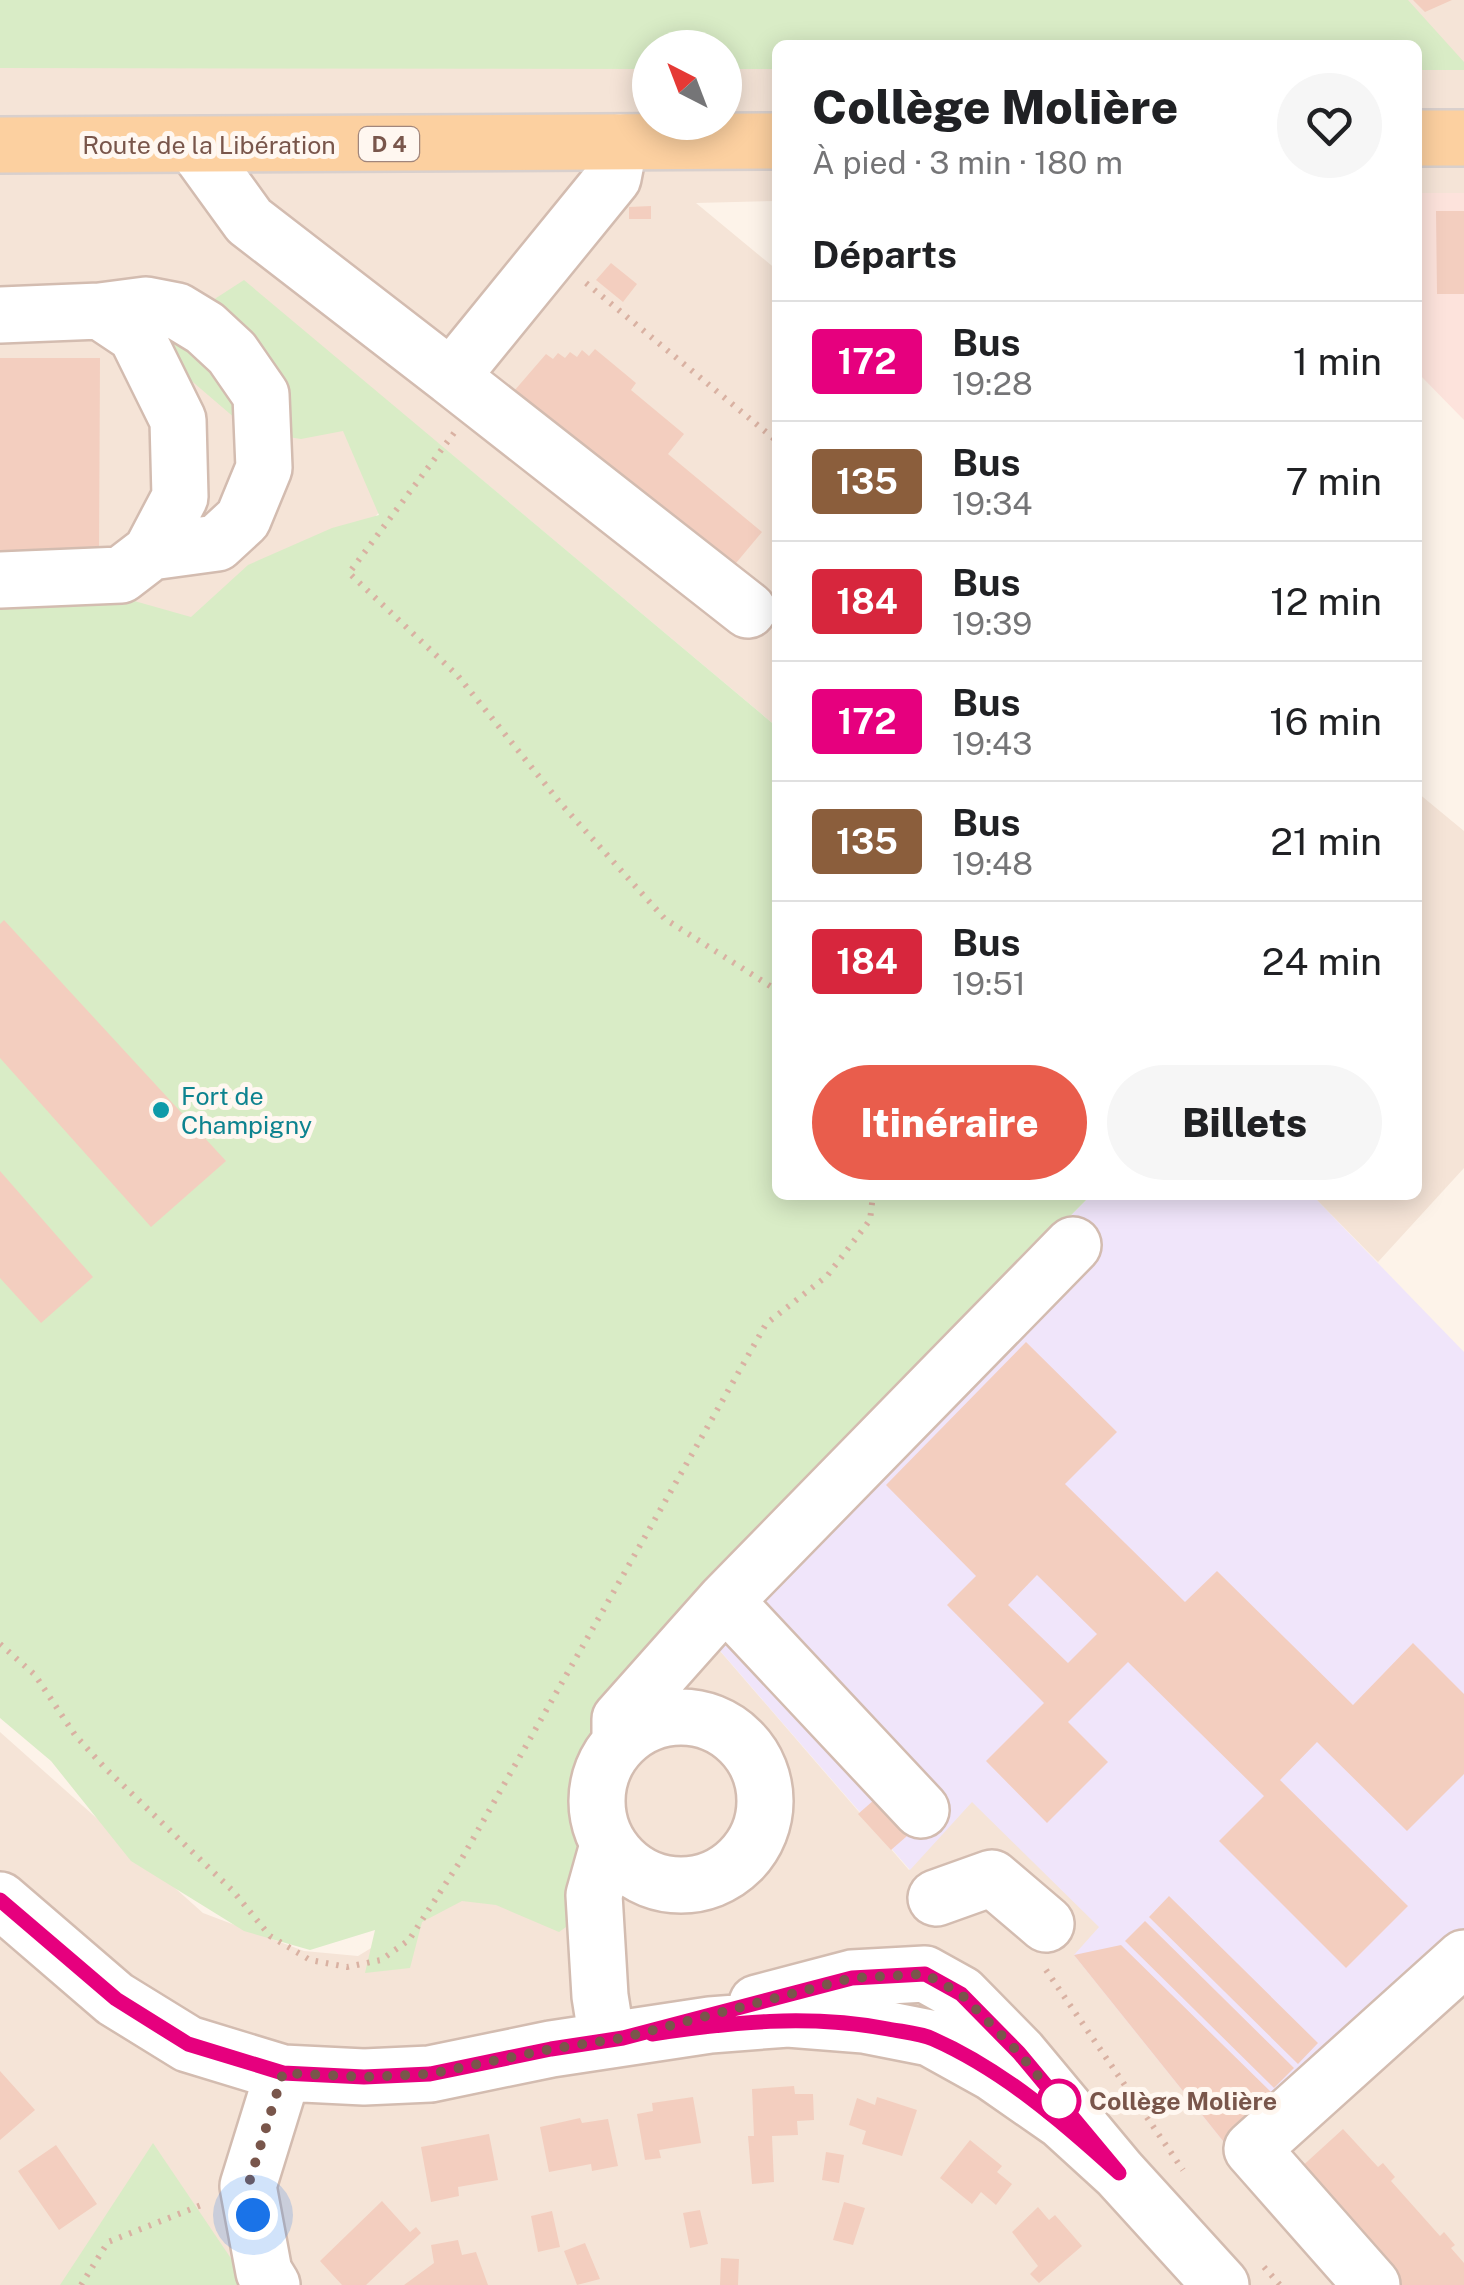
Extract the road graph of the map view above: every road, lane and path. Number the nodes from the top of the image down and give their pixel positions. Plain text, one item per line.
1 (1422, 138) edge
2 (1464, 138) edge
3 (620, 142) junction
4 (772, 142) edge
5 (0, 145) edge
6 (194, 145) junction
7 (550, 254) junction
8 (100, 311) junction
9 (0, 315) edge
10 (465, 388) junction
11 (772, 437) edge
12 (151, 552) junction
13 (0, 580) edge
14 (748, 610) dead end
15 (772, 987) edge
16 (873, 1200) edge
17 (1073, 1245) dead end
18 (724, 1601) junction
19 (0, 1644) edge
20 (620, 1742) junction
21 (922, 1810) dead end
22 (608, 1844) junction
23 (936, 1898) dead end
24 (0, 1900) edge
25 (1046, 1924) joint
26 (1464, 1958) edge
27 (615, 2039) junction
28 (283, 2073) junction
29 (248, 2186) junction
30 (1182, 2210) junction
31 (1239, 2272) edge
32 (81, 2285) edge
33 (272, 2285) edge
34 (1280, 2285) edge
35 (1372, 2285) edge

1 - 2 main road
3 - 4 main road, Route de la Libération / D 4
3 - 6 main road, Route de la Libération / D 4
3 - 7 street
5 - 6 main road, Route de la Libération / D 4
6 - 10 street
7 - 10 street
7 - 11 path
8 - 9 street
8 - 12 street
8 - 12 street
10 - 14 street
10 - 15 path
12 - 13 street
16 - 19 path
17 - 18 street
18 - 20 street
18 - 21 street
20 - 22 street
20 - 22 street
22 - 27 street
23 - 25 street
24 - 28 street
25 - 30 path
26 - 35 street
27 - 28 street
27 - 30 street
28 - 29 street
29 - 32 path
29 - 33 street
30 - 31 street
31 - 34 path

